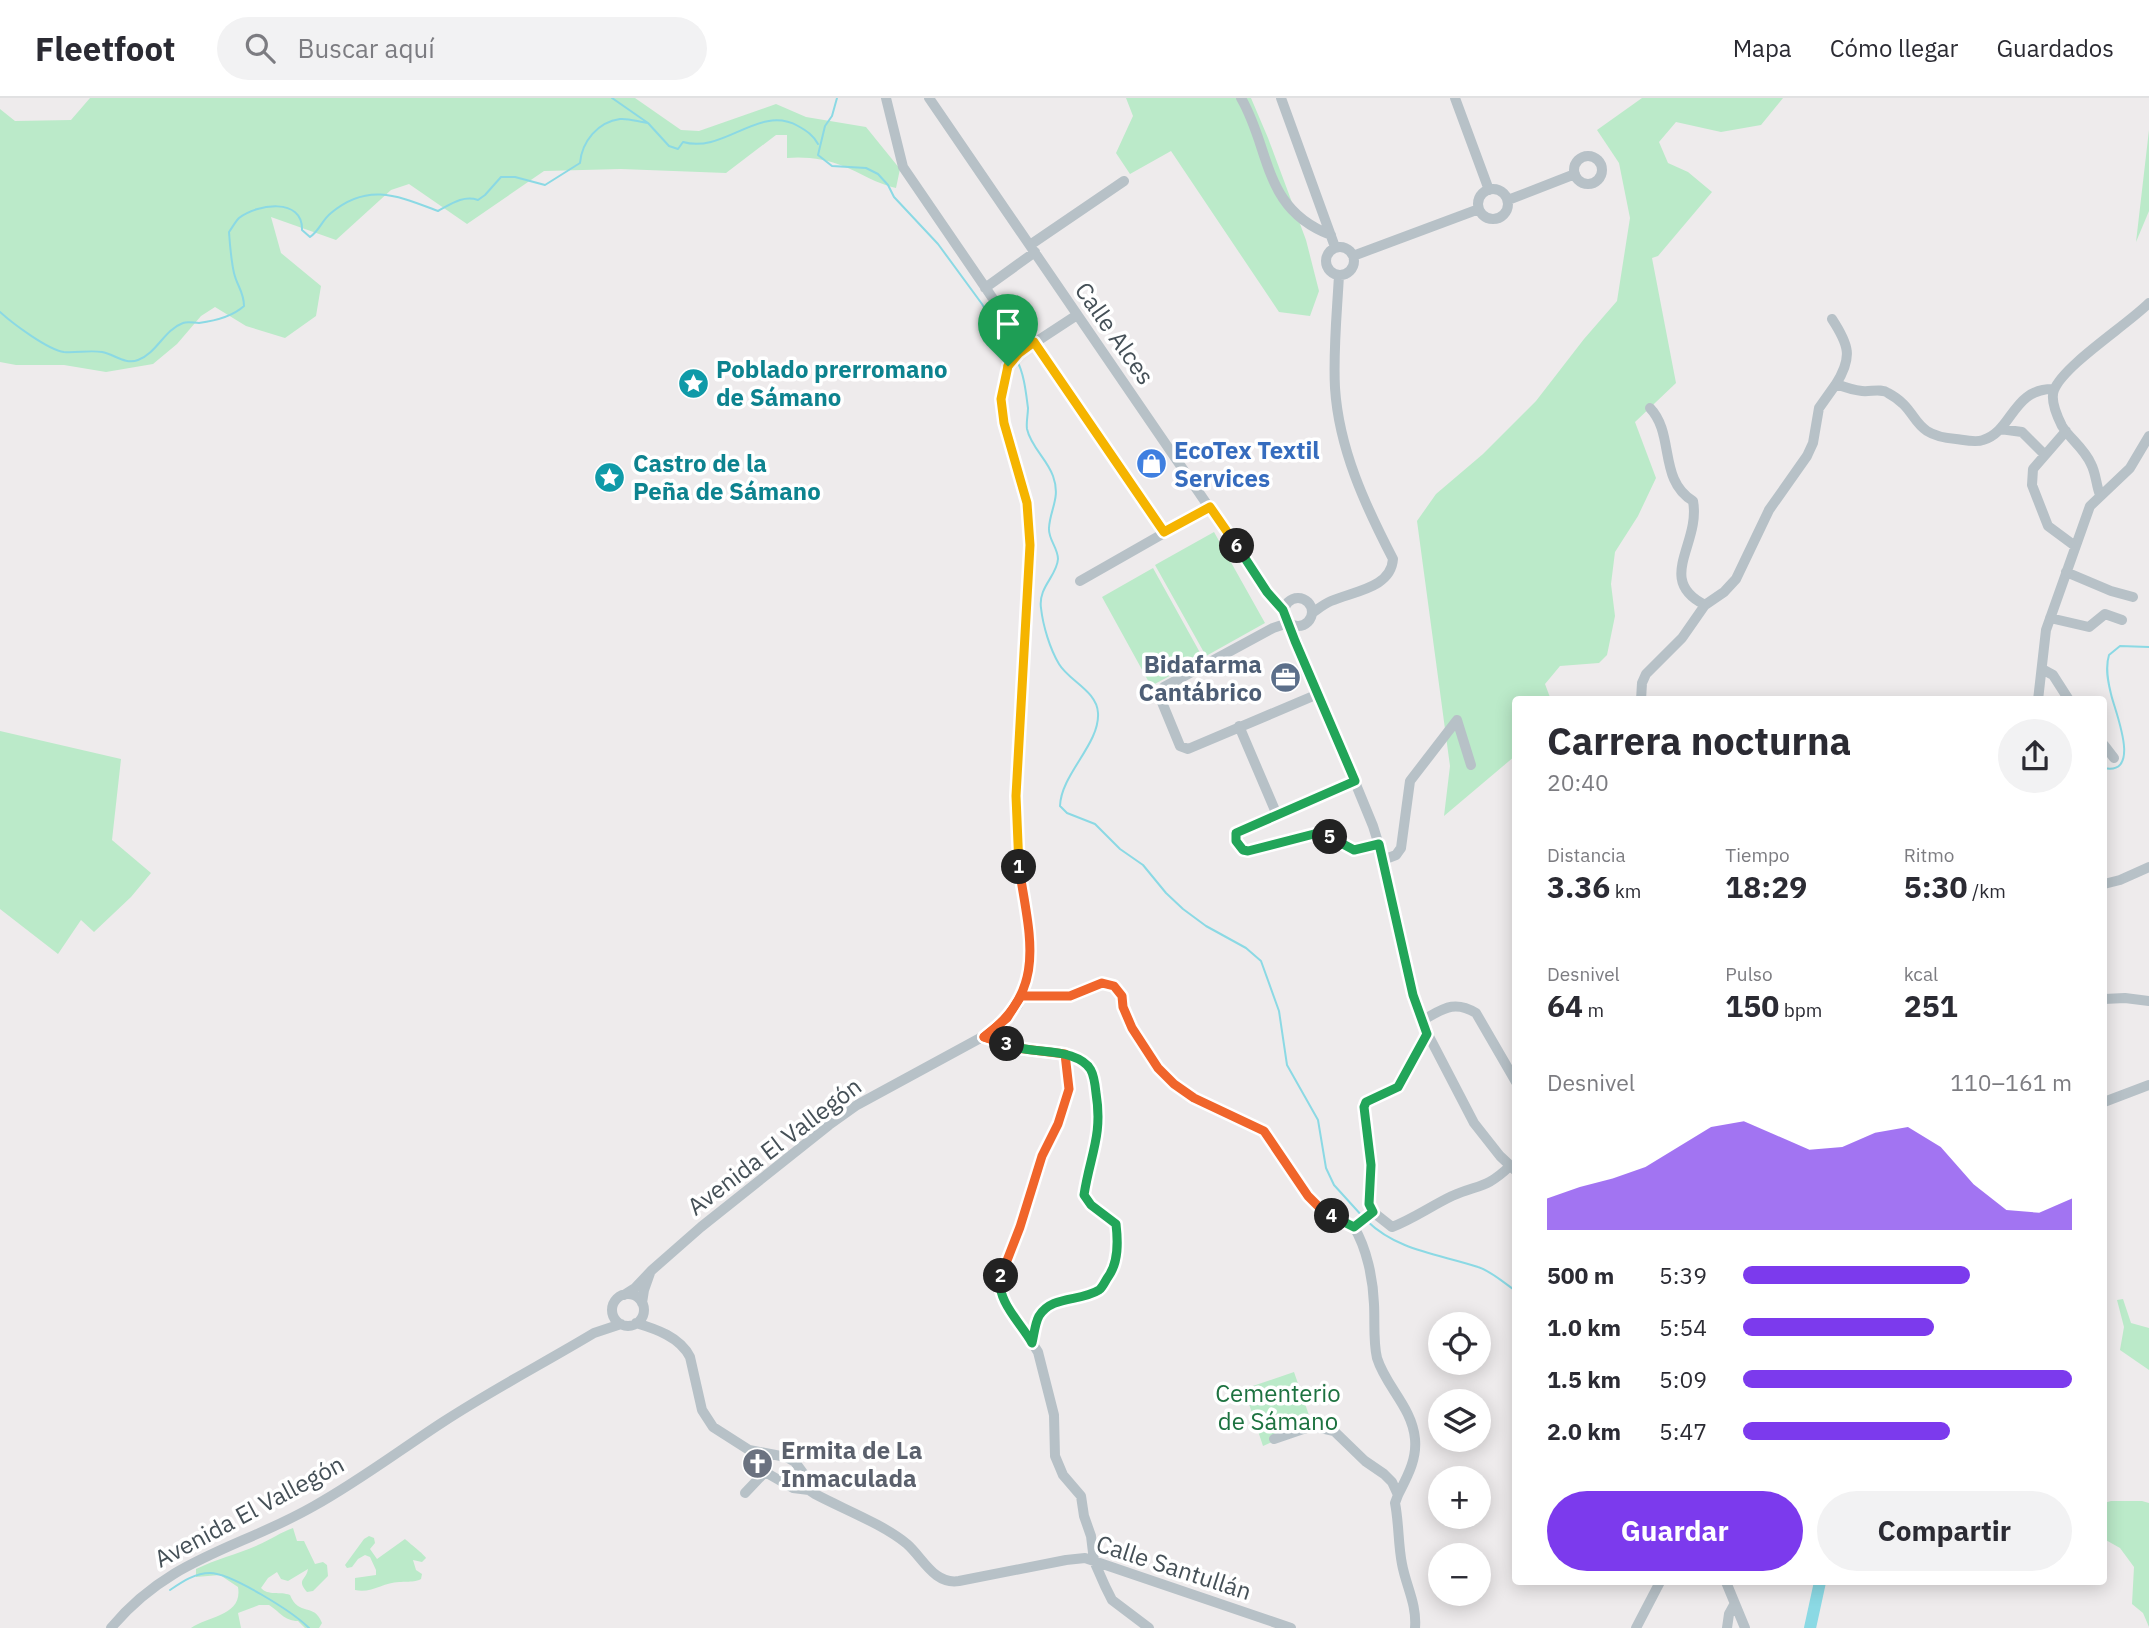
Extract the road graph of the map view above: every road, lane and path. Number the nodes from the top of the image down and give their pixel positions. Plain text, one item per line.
1 (886, 98) edge
2 (929, 98) edge
3 (1241, 98) edge
4 (1281, 98) edge
5 (1455, 98) edge
6 (1574, 174) dead end
7 (1124, 181) dead end
8 (1489, 190) junction
9 (1508, 200) junction
10 (1479, 209) junction
11 (1331, 235) junction
12 (1335, 247) junction
13 (1032, 249) junction
14 (1353, 256) junction
15 (1339, 275) junction
16 (985, 288) junction
17 (2149, 303) edge
18 (1077, 315) junction
19 (1832, 319) dead end
20 (1026, 347) junction
21 (1836, 384) junction
22 (2054, 389) junction
23 (1650, 408) dead end
24 (2000, 429) junction
25 (2066, 431) junction
26 (2149, 436) edge
27 (2045, 455) junction
28 (2100, 495) junction
29 (1210, 507) junction
30 (1164, 532) junction
31 (2075, 546) junction
32 (2066, 572) junction
33 (1080, 582) dead end
34 (2133, 597) dead end
35 (1705, 605) junction
36 (1311, 608) junction
37 (1289, 617) junction
38 (2050, 618) junction
39 (2122, 620) dead end
40 (2042, 669) junction
41 (1318, 694) junction
42 (1641, 696) edge
43 (2039, 696) edge
44 (2066, 696) edge
45 (1239, 726) junction
46 (2107, 749) edge
47 (2114, 758) dead end
48 (1471, 765) dead end
49 (1355, 781) junction
50 (1277, 815) junction
51 (1379, 844) junction
52 (1384, 860) junction
53 (2149, 867) edge
54 (2107, 884) edge
55 (1021, 996) junction
56 (2107, 999) edge
57 (2149, 1001) edge
58 (1421, 1021) junction
59 (1427, 1034) junction
60 (984, 1037) junction
61 (1065, 1054) junction
62 (1512, 1075) edge
63 (2149, 1085) edge
64 (2107, 1101) edge
65 (1512, 1168) edge
66 (1512, 1170) edge
67 (1371, 1213) junction
68 (1357, 1225) junction
69 (652, 1270) junction
70 (624, 1295) junction
71 (613, 1306) junction
72 (643, 1308) junction
73 (636, 1323) junction
74 (621, 1324) junction
75 (658, 1330) junction
76 (594, 1333) junction
77 (1032, 1343) junction
78 (1274, 1439) dead end
79 (755, 1452) junction
80 (765, 1472) junction
81 (809, 1490) junction
82 (745, 1493) dead end
83 (1398, 1495) junction
84 (1094, 1561) junction
85 (1658, 1585) edge
86 (1727, 1585) edge
87 (1734, 1605) junction
88 (111, 1628) edge
89 (1149, 1628) edge
90 (1291, 1628) edge
91 (1415, 1628) edge
92 (1636, 1628) edge
93 (1727, 1628) edge
94 (1745, 1628) edge

1 - 16 street
2 - 13 street, Calle Alces
3 - 11 street
4 - 11 street
5 - 8 street
6 - 9 street
7 - 13 street
8 - 9 street
8 - 10 street
9 - 10 street
10 - 14 street
11 - 12 street
12 - 14 street
12 - 15 street
13 - 16 street
13 - 18 street, Calle Alces
14 - 15 street
15 - 36 street, Calle Alces
16 - 20 street
17 - 22 street
18 - 20 street
18 - 29 street, Calle Alces
19 - 21 street
20 - 30 street
20 - 55 street, Avenida El Vallegón
21 - 24 street
21 - 35 street
22 - 24 street
22 - 25 street
23 - 35 street
24 - 27 street
25 - 27 street
25 - 28 street
26 - 28 street
27 - 31 street
28 - 31 street
29 - 30 street
29 - 37 street, Calle Alces
30 - 33 street
31 - 32 street
32 - 34 street
32 - 38 street
35 - 42 street
36 - 37 street
36 - 37 street, Calle Alces
37 - 41 street
37 - 45 street
38 - 39 street
38 - 40 street
40 - 43 street
40 - 44 street
41 - 45 street
41 - 49 street
45 - 50 street
46 - 47 street
48 - 52 street
49 - 50 street
49 - 51 street
50 - 51 street
51 - 52 street
52 - 58 street
53 - 54 street
55 - 60 street, Avenida El Vallegón
55 - 68 street
56 - 57 street
58 - 59 street
58 - 62 street
59 - 65 street
59 - 67 street
60 - 61 street
60 - 69 street, Avenida El Vallegón
61 - 77 street
61 - 77 street
63 - 64 street
66 - 67 street
67 - 68 street
68 - 83 street
69 - 70 street, Avenida El Vallegón
69 - 72 street
70 - 71 street
70 - 72 street
71 - 74 street
71 - 76 street
72 - 73 street
72 - 75 street
73 - 74 street
73 - 75 street
74 - 76 street
75 - 79 street
76 - 88 street, Avenida El Vallegón
77 - 84 street
78 - 83 street
79 - 80 street
79 - 81 street
80 - 81 street
80 - 82 street
81 - 84 street, Calle Santullán
83 - 91 street
84 - 89 street
84 - 90 street, Calle Santullán
85 - 92 street
86 - 87 street
87 - 93 street
87 - 94 street

